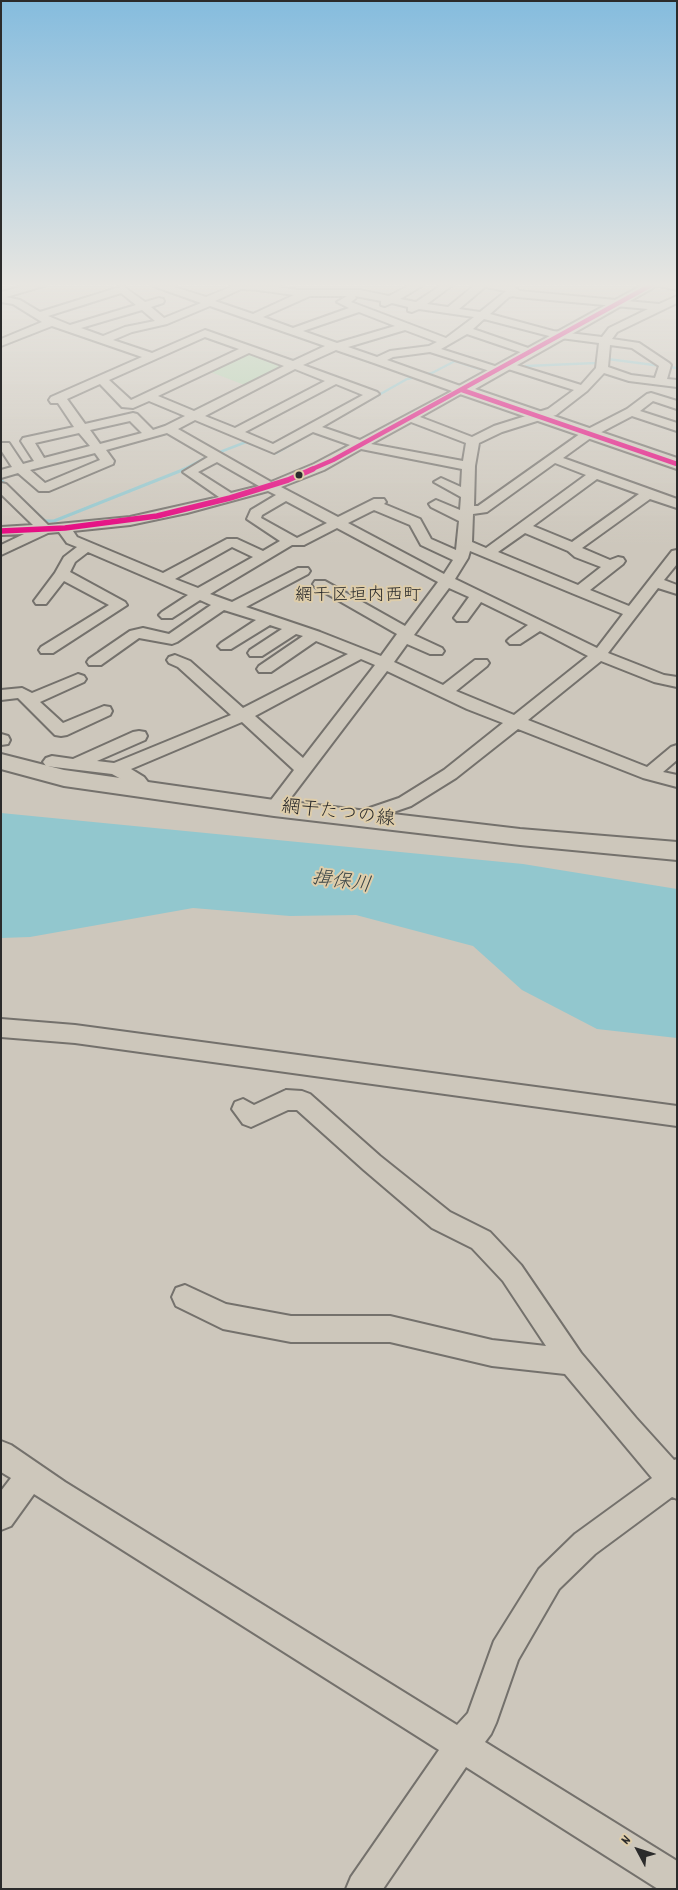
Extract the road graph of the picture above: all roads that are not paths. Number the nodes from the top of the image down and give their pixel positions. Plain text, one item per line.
1 (119, 372) edge
2 (201, 372) edge
3 (282, 372) edge
4 (312, 372) edge
5 (412, 372) edge
6 (494, 372) edge
7 (519, 372) edge
8 (596, 372) edge
9 (616, 372) edge
10 (662, 372) edge
11 (619, 375) junction
12 (102, 380) junction
13 (335, 380) junction
14 (660, 382) junction
15 (677, 384) edge
16 (584, 388) junction
17 (462, 390) junction
18 (150, 397) junction
19 (651, 397) junction
20 (677, 405) edge
21 (631, 412) junction
22 (194, 416) junction
23 (540, 417) junction
24 (410, 418) junction
25 (675, 425) edge
26 (169, 429) junction
27 (82, 430) junction
28 (317, 430) junction
29 (235, 433) junction
30 (150, 434) junction
31 (588, 434) junction
32 (473, 441) junction
33 (5, 446) dead end
34 (359, 446) junction
35 (97, 448) junction
36 (214, 455) junction
37 (552, 458) junction
38 (40, 463) junction
39 (677, 464) edge
40 (469, 466) junction
41 (20, 469) junction
42 (1, 474) edge
43 (596, 474) junction
44 (441, 482) dead end
45 (270, 487) junction
46 (2, 490) edge
47 (648, 494) junction
48 (286, 495) junction
49 (230, 498) junction
50 (436, 504) dead end
51 (677, 504) edge
52 (468, 508) junction
53 (338, 523) junction
54 (523, 527) junction
55 (65, 528) junction
56 (45, 530) junction
57 (1, 532) edge
58 (290, 541) junction
59 (86, 547) junction
60 (574, 548) junction
61 (1, 551) edge
62 (463, 551) junction
63 (488, 553) junction
64 (677, 554) edge
65 (263, 556) junction
66 (303, 571) dead end
67 (62, 574) junction
68 (163, 579) junction
69 (446, 581) junction
70 (655, 582) junction
71 (320, 584) dead end
72 (677, 590) edge
73 (579, 591) junction
74 (199, 594) junction
75 (478, 596) junction
76 (41, 601) dead end
77 (227, 606) junction
78 (632, 612) junction
79 (167, 615) dead end
80 (462, 618) dead end
81 (269, 619) junction
82 (539, 625) junction
83 (294, 628) junction
84 (315, 635) junction
85 (404, 635) junction
86 (514, 641) dead end
87 (226, 646) dead end
88 (47, 650) dead end
89 (436, 651) dead end
90 (256, 653) dead end
91 (359, 654) junction
92 (599, 655) junction
93 (175, 660) dead end
94 (94, 662) dead end
95 (384, 663) junction
96 (480, 663) dead end
97 (265, 669) dead end
98 (78, 678) dead end
99 (677, 682) edge
100 (444, 692) junction
101 (1, 695) edge
102 (30, 700) junction
103 (104, 711) dead end
104 (242, 716) junction
105 (515, 722) junction
106 (139, 736) dead end
107 (2, 747) edge
108 (677, 751) edge
109 (74, 765) junction
110 (41, 766) junction
111 (304, 768) junction
112 (116, 769) junction
113 (1, 770) edge
114 (650, 774) junction
115 (677, 781) edge
116 (145, 790) junction
117 (274, 808) junction
118 (358, 818) junction
119 (677, 851) edge
120 (1, 1028) edge
121 (243, 1109) dead end
122 (677, 1116) edge
123 (185, 1297) dead end
124 (572, 1362) junction
125 (1, 1455) edge
126 (30, 1475) junction
127 (675, 1479) edge
128 (1, 1516) edge
129 (461, 1746) junction
130 (677, 1881) edge
131 (362, 1889) edge

1 - 12 street
2 - 18 street
3 - 22 street
4 - 13 street
5 - 17 street
6 - 17 main road
7 - 16 street
8 - 16 street
9 - 11 street
10 - 14 street
11 - 14 street
11 - 19 street
12 - 18 street
12 - 27 street
13 - 28 street
13 - 29 street
14 - 15 street
16 - 23 street
17 - 23 main road
17 - 24 street
18 - 22 street
19 - 20 street
19 - 21 street
21 - 25 street
21 - 31 street
22 - 26 street
22 - 29 street
23 - 31 main road
23 - 32 street
24 - 32 street
24 - 34 street
26 - 30 street
26 - 36 street
27 - 30 street
27 - 35 street
27 - 38 street
28 - 29 street
28 - 34 street
30 - 35 street
31 - 37 street
31 - 39 main road
32 - 40 street
33 - 41 street
34 - 40 street
34 - 45 street
35 - 38 street
35 - 41 street
36 - 45 street
36 - 49 street
37 - 43 street
37 - 52 street
38 - 41 street
40 - 52 street
41 - 42 street
43 - 47 street
43 - 54 street
44 - 52 street
45 - 48 street
45 - 49 street
46 - 56 street
47 - 51 street
47 - 60 street
48 - 53 street
48 - 58 street
49 - 55 street
50 - 52 street
52 - 62 street
53 - 58 street
53 - 62 street
53 - 69 street
54 - 60 street
54 - 63 street
55 - 56 street
55 - 59 street
56 - 57 street
56 - 61 street
58 - 65 street
59 - 67 street
59 - 68 street
60 - 73 street
62 - 63 street
62 - 69 street
63 - 73 street
64 - 70 street
65 - 68 street
65 - 74 street
66 - 77 street
67 - 76 street
67 - 88 street
68 - 74 street
69 - 75 street
69 - 85 street
70 - 72 street
70 - 78 street
71 - 85 street
73 - 78 street
74 - 77 street
74 - 79 street
75 - 80 street
75 - 82 street
77 - 81 street
77 - 94 street
78 - 92 street
81 - 83 street
81 - 87 street
82 - 86 street
82 - 92 street
83 - 84 street
83 - 90 street
84 - 91 street
84 - 97 street
85 - 89 street
85 - 95 street
91 - 95 street
91 - 104 street
92 - 99 street
92 - 105 street
93 - 104 street
95 - 100 street
95 - 111 street
96 - 100 street
98 - 102 street
100 - 105 street
101 - 102 street
102 - 103 street
104 - 111 street
104 - 112 street
105 - 114 street
105 - 118 street
106 - 109 street
107 - 110 main road, 網干たつの線
108 - 114 street
109 - 110 street
109 - 112 street
110 - 113 street
110 - 116 main road, 網干たつの線
111 - 117 street
112 - 116 street
114 - 115 street
116 - 117 main road, 網干たつの線
117 - 118 main road, 網干たつの線
118 - 119 main road, 網干たつの線
120 - 122 street
121 - 124 street
123 - 124 street
124 - 127 street
125 - 126 street
126 - 128 street
126 - 129 street
127 - 129 street
129 - 130 street
129 - 131 street

